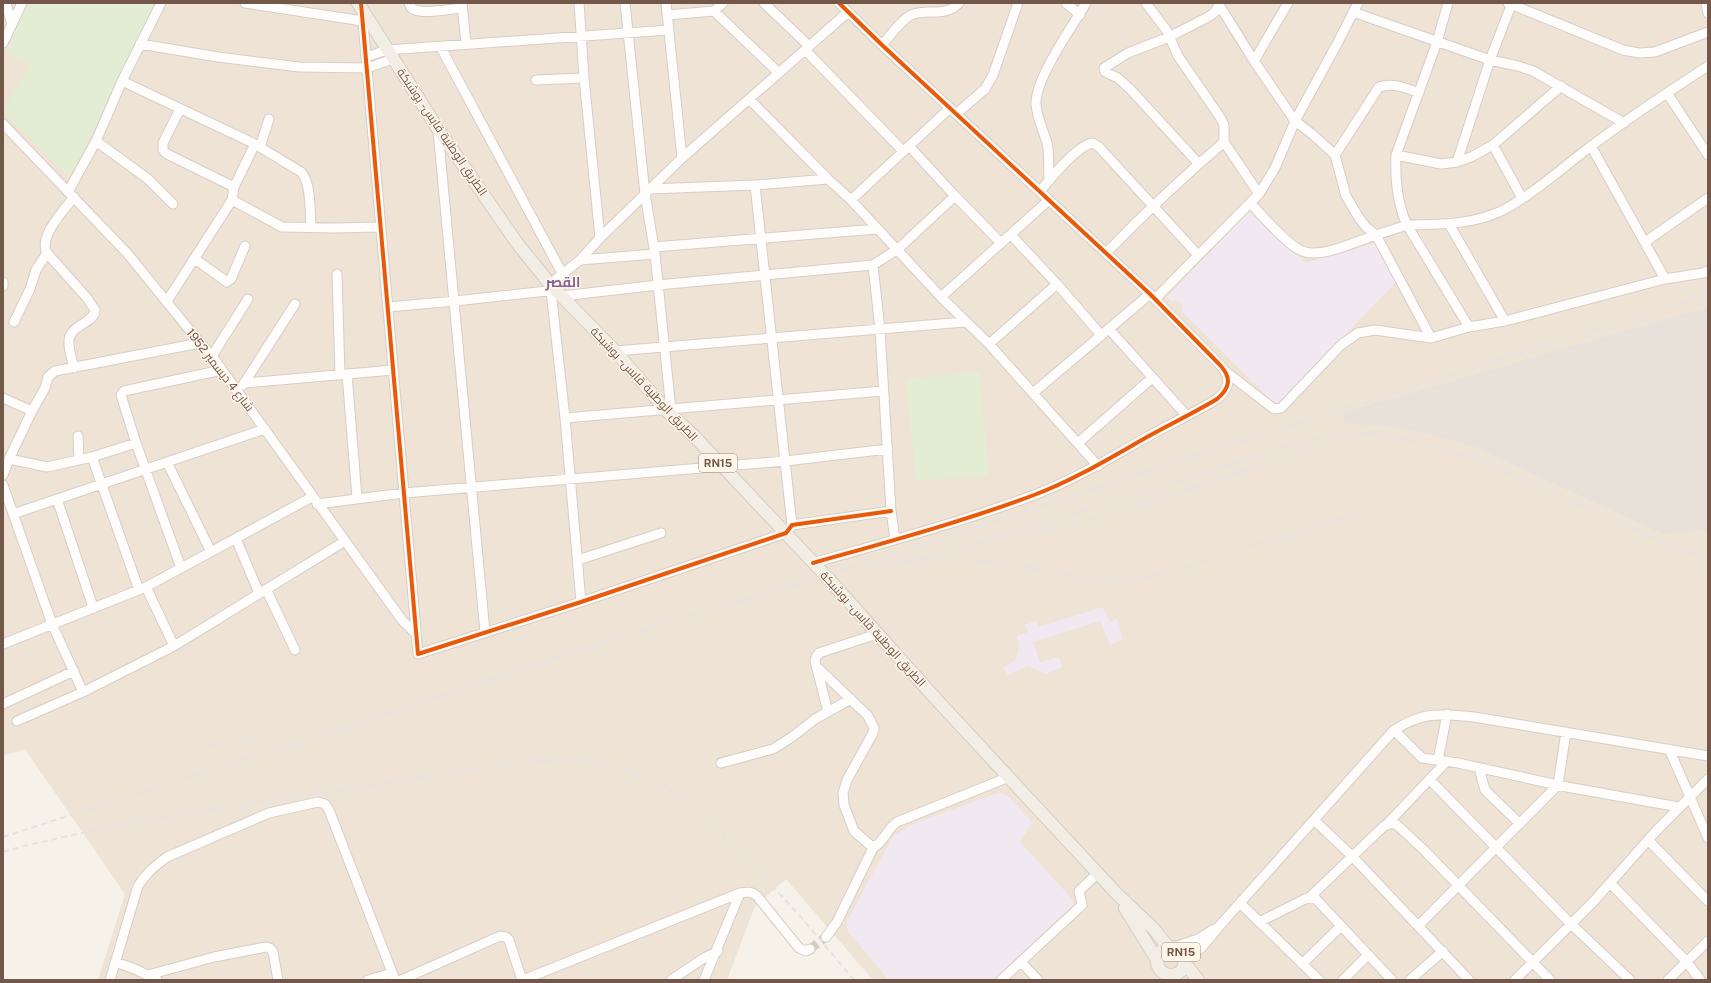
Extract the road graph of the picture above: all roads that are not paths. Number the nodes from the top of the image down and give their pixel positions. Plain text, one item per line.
1 (6, 3) edge
2 (22, 3) edge
3 (161, 3) edge
4 (245, 3) edge
5 (409, 3) edge
6 (579, 3) edge
7 (625, 3) edge
8 (666, 3) edge
9 (723, 3) edge
10 (764, 3) edge
11 (840, 3) edge
12 (959, 3) edge
13 (1018, 3) edge
14 (1066, 3) edge
15 (1086, 3) edge
16 (1146, 3) edge
17 (1288, 3) edge
18 (1358, 3) edge
19 (1448, 3) edge
20 (1511, 3) edge
21 (1706, 3) edge
22 (1219, 4) edge
23 (360, 5) edge
24 (462, 5) edge
25 (709, 8) edge
26 (848, 12) junction
27 (1353, 12) junction
28 (1708, 13) edge
29 (667, 15) junction
30 (1080, 15) junction
31 (363, 22) junction
32 (12, 25) junction
33 (669, 30) junction
34 (1708, 32) edge
35 (628, 33) junction
36 (581, 36) junction
37 (1169, 37) junction
38 (1437, 42) junction
39 (3, 43) edge
40 (140, 44) junction
41 (466, 44) junction
42 (882, 45) junction
43 (440, 46) junction
44 (807, 48) junction
45 (390, 55) junction
46 (366, 57) junction
47 (1490, 60) junction
48 (1254, 61) junction
49 (1708, 66) edge
50 (367, 68) junction
51 (779, 73) junction
52 (584, 78) junction
53 (536, 80) dead end
54 (122, 81) junction
55 (1561, 86) junction
56 (1419, 93) junction
57 (1667, 93) junction
58 (749, 98) junction
59 (180, 109) junction
60 (953, 111) junction
61 (269, 119) dead end
62 (1295, 121) junction
63 (1624, 123) junction
64 (3, 124) edge
65 (438, 129) junction
66 (96, 141) junction
67 (1224, 142) junction
68 (257, 146) junction
69 (1493, 146) junction
70 (1591, 146) junction
71 (906, 148) junction
72 (1335, 155) junction
73 (1396, 155) junction
74 (1708, 155) edge
75 (682, 158) junction
76 (1457, 162) junction
77 (1199, 164) junction
78 (828, 179) junction
79 (1049, 180) junction
80 (755, 185) junction
81 (234, 187) junction
82 (1040, 191) junction
83 (647, 192) junction
84 (71, 194) junction
85 (1259, 194) junction
86 (955, 196) junction
87 (1522, 198) junction
88 (1708, 198) edge
89 (232, 200) junction
90 (850, 200) junction
91 (1050, 200) junction
92 (1250, 203) junction
93 (173, 204) dead end
94 (1153, 206) junction
95 (1449, 224) junction
96 (1407, 225) junction
97 (311, 227) junction
98 (380, 227) junction
99 (877, 229) junction
100 (1010, 235) junction
101 (1376, 235) junction
102 (600, 238) junction
103 (760, 238) junction
104 (1645, 242) junction
105 (1001, 243) junction
106 (245, 246) dead end
107 (898, 249) junction
108 (654, 250) junction
109 (46, 253) junction
110 (1106, 253) junction
111 (1198, 254) junction
112 (195, 259) junction
113 (580, 260) junction
114 (873, 265) junction
115 (1708, 270) edge
116 (337, 274) dead end
117 (563, 275) junction
118 (764, 276) junction
119 (1665, 279) junction
120 (3, 282) edge
121 (1057, 284) junction
122 (658, 285) junction
123 (3, 286) edge
124 (555, 290) junction
125 (941, 297) junction
126 (1152, 297) junction
127 (248, 299) dead end
128 (167, 302) junction
129 (455, 302) junction
130 (295, 304) dead end
131 (388, 307) junction
132 (1505, 321) junction
133 (14, 322) dead end
134 (965, 322) junction
135 (1469, 327) junction
136 (1109, 329) junction
137 (880, 330) junction
138 (1101, 335) junction
139 (773, 338) junction
140 (1432, 338) junction
141 (200, 344) junction
142 (989, 344) junction
143 (664, 347) junction
144 (615, 351) junction
145 (212, 356) junction
146 (74, 368) junction
147 (222, 370) junction
148 (393, 370) junction
149 (1225, 371) junction
150 (343, 374) junction
151 (1152, 378) junction
152 (245, 383) junction
153 (238, 391) junction
154 (884, 391) junction
155 (1033, 393) junction
156 (3, 398) edge
157 (779, 401) junction
158 (669, 410) junction
159 (32, 411) junction
160 (1187, 416) junction
161 (565, 418) junction
162 (265, 429) junction
163 (78, 436) dead end
164 (136, 443) junction
165 (1078, 443) junction
166 (888, 449) junction
167 (92, 457) junction
168 (8, 459) junction
169 (79, 460) junction
170 (786, 461) junction
171 (167, 462) junction
172 (722, 466) junction
173 (1098, 466) junction
174 (146, 470) junction
175 (3, 476) edge
176 (570, 478) junction
177 (101, 484) junction
178 (471, 488) junction
179 (4, 489) edge
180 (404, 493) junction
181 (357, 498) junction
182 (57, 499) junction
183 (315, 500) junction
184 (891, 512) junction
185 (14, 514) junction
186 (789, 529) junction
187 (661, 533) dead end
188 (236, 539) junction
189 (895, 539) junction
190 (345, 541) junction
191 (211, 552) junction
192 (578, 560) junction
193 (814, 562) junction
194 (181, 568) junction
195 (142, 589) junction
196 (262, 591) junction
197 (581, 602) junction
198 (94, 608) junction
199 (52, 624) junction
200 (485, 632) junction
201 (416, 634) junction
202 (877, 634) junction
203 (3, 644) edge
204 (174, 646) junction
205 (295, 650) dead end
206 (817, 667) junction
207 (74, 671) junction
208 (83, 692) junction
209 (850, 699) junction
210 (4, 702) edge
211 (828, 712) junction
212 (1447, 714) junction
213 (17, 721) dead end
214 (1394, 730) junction
215 (1566, 732) junction
216 (1669, 749) junction
217 (1708, 756) edge
218 (1443, 761) junction
219 (721, 763) dead end
220 (1478, 768) junction
221 (1009, 777) junction
222 (1708, 779) edge
223 (1430, 780) junction
224 (1558, 785) junction
225 (1689, 797) junction
226 (1679, 807) junction
227 (1314, 820) junction
228 (1387, 824) junction
229 (1520, 824) junction
230 (1708, 838) edge
231 (1648, 840) junction
232 (874, 846) junction
233 (1496, 848) junction
234 (1352, 856) junction
235 (1098, 874) junction
236 (1610, 883) junction
237 (1459, 886) junction
238 (740, 893) junction
239 (1116, 893) junction
240 (1310, 897) junction
241 (1708, 901) edge
242 (1240, 903) junction
243 (1259, 922) junction
244 (1222, 923) junction
245 (1571, 924) junction
246 (1341, 926) junction
247 (1419, 926) junction
248 (826, 937) tunnel mouth
249 (1708, 941) edge
250 (1170, 948) junction
251 (810, 949) dead end
252 (718, 951) junction
253 (1443, 951) junction
254 (1368, 955) junction
255 (1157, 960) junction
256 (1184, 961) junction
257 (115, 962) junction
258 (1021, 962) junction
259 (1533, 962) junction
260 (1687, 962) junction
261 (1302, 964) junction
262 (148, 975) junction
263 (394, 976) edge
264 (1179, 977) edge
265 (110, 980) edge
266 (157, 980) edge
267 (278, 980) edge
268 (368, 980) edge
269 (401, 980) edge
270 (522, 980) edge
271 (671, 980) edge
272 (704, 980) edge
273 (1001, 980) edge
274 (1038, 980) edge
275 (1198, 980) edge
276 (1319, 980) edge
277 (1343, 980) edge
278 (1392, 980) edge
279 (1410, 980) edge
280 (1469, 980) edge
281 (1515, 980) edge
282 (1550, 980) edge
283 (1630, 980) edge
284 (1668, 980) edge
285 (1700, 980) edge

1 - 32 street
2 - 32 street
3 - 40 street
4 - 31 street
5 - 24 street
6 - 36 street
7 - 35 street
8 - 29 street
9 - 25 street
10 - 44 street
11 - 26 street
12 - 42 street
13 - 60 street
14 - 30 street
15 - 30 street
16 - 37 street
17 - 48 street
18 - 27 street
19 - 38 street
20 - 34 street
20 - 47 street
21 - 28 street
22 - 37 street
22 - 48 street
23 - 31 street
23 - 45 main road, الطريق الوطنية قابس - بوشبكة / RN15
24 - 41 street
25 - 29 street
25 - 51 street
26 - 42 street
26 - 44 street
27 - 38 street
27 - 62 street
29 - 33 street
30 - 79 street
31 - 46 street
32 - 39 street
33 - 35 street
33 - 75 street
35 - 36 street
35 - 83 street
36 - 41 street
36 - 52 street
37 - 67 street
37 - 77 street
38 - 47 street
38 - 56 street
40 - 50 street
40 - 54 street
41 - 43 street
42 - 60 street
43 - 45 street
43 - 117 street
44 - 51 street
44 - 71 street
45 - 46 street
45 - 50 street
45 - 65 main road, الطريق الوطنية قابس - بوشبكة / RN15
46 - 50 street
47 - 55 street
47 - 76 street
48 - 62 street
49 - 57 street
50 - 98 street
51 - 58 street
52 - 53 street
52 - 102 street
54 - 59 street
54 - 66 street
55 - 63 street
55 - 69 street
56 - 72 street
56 - 73 street
57 - 63 street
57 - 74 street
58 - 75 street
58 - 78 street
59 - 68 street
59 - 81 street
60 - 71 street
60 - 82 street
61 - 68 street
62 - 72 street
62 - 85 street
63 - 70 street
64 - 84 street, شارع 4 ديسمبر 1952
65 - 124 main road, الطريق الوطنية قابس - بوشبكة / RN15
65 - 129 street
66 - 84 street
66 - 93 street
67 - 77 street
67 - 85 street
68 - 81 street
68 - 97 street
69 - 76 street
69 - 87 street
70 - 87 street
70 - 104 street
71 - 86 street
71 - 90 street
72 - 101 street
73 - 76 street
73 - 96 street
75 - 83 street
77 - 94 street
78 - 80 street
78 - 90 street
79 - 82 street
79 - 94 street
80 - 83 street
80 - 103 street
81 - 89 street
82 - 91 street
83 - 102 street
83 - 108 street
84 - 109 street
84 - 128 street, شارع 4 ديسمبر 1952
85 - 92 street
86 - 105 street
86 - 107 street
87 - 95 street
88 - 104 street
89 - 97 street
89 - 112 street
90 - 99 street
91 - 100 street
91 - 110 street
92 - 101 street
92 - 111 street
94 - 110 street
94 - 111 street
95 - 96 street
95 - 132 street
96 - 101 street
96 - 135 street
97 - 98 street
98 - 131 street
99 - 103 street
99 - 107 street
100 - 105 street
100 - 121 street
101 - 140 street
102 - 113 street
103 - 108 street
103 - 118 street
104 - 119 street
105 - 125 street
106 - 112 street
107 - 114 street
107 - 125 street
108 - 113 street
108 - 122 street
109 - 133 street
109 - 146 street
110 - 126 street
111 - 126 street
112 - 128 street
113 - 117 street
114 - 118 street
114 - 137 street
115 - 119 street
116 - 150 street
117 - 124 street
118 - 122 street
118 - 139 street
119 - 132 street
120 - 123 street
121 - 138 street
121 - 142 street
122 - 124 street
122 - 143 street
124 - 129 street
124 - 144 main road, الطريق الوطنية قابس - بوشبكة / RN15
124 - 161 street
125 - 134 street
126 - 136 street
126 - 149 street
127 - 145 street
128 - 141 street, شارع 4 ديسمبر 1952
129 - 131 street
129 - 178 street
130 - 152 street
131 - 148 street
132 - 135 street
134 - 137 street
134 - 142 street
135 - 140 street
136 - 138 street
136 - 151 street
137 - 139 street
137 - 154 street
138 - 155 street
139 - 143 street
139 - 157 street
140 - 149 street
141 - 145 street, شارع 4 ديسمبر 1952
141 - 146 street
142 - 155 street
143 - 144 street
143 - 158 street
144 - 158 main road, الطريق الوطنية قابس - بوشبكة / RN15
145 - 147 street, شارع 4 ديسمبر 1952
146 - 159 street
147 - 153 street, شارع 4 ديسمبر 1952
147 - 164 street
148 - 150 street
148 - 180 street
149 - 160 street
150 - 152 street
150 - 181 street
151 - 160 street
151 - 165 street
152 - 153 street
153 - 162 street, شارع 4 ديسمبر 1952
154 - 157 street
154 - 166 street
155 - 165 street
156 - 159 street
157 - 158 street
157 - 170 street
158 - 161 street
158 - 172 main road, الطريق الوطنية قابس - بوشبكة / RN15
159 - 168 street
160 - 173 street
161 - 176 street
162 - 171 street
162 - 183 street, شارع 4 ديسمبر 1952
163 - 169 street
164 - 167 street
164 - 174 street
165 - 173 street
166 - 170 street
166 - 184 street
167 - 169 street
167 - 177 street
168 - 169 street
168 - 175 street
170 - 172 street
170 - 186 street
171 - 174 street
171 - 191 street
172 - 176 street
172 - 186 main road, الطريق الوطنية قابس - بوشبكة / RN15
173 - 189 street
174 - 177 street
174 - 194 street
176 - 178 street
176 - 192 street
177 - 182 street
177 - 195 street
178 - 180 street
178 - 200 street
179 - 185 street
180 - 181 street
180 - 201 street
181 - 183 street
182 - 185 street
182 - 198 street
183 - 188 street
183 - 190 street, شارع 4 ديسمبر 1952
184 - 186 street
184 - 189 street
185 - 199 street
186 - 193 main road, الطريق الوطنية قابس - بوشبكة / RN15
186 - 197 street
187 - 192 street
188 - 191 street
188 - 196 street
189 - 193 street
190 - 196 street
190 - 201 street, شارع 4 ديسمبر 1952
191 - 194 street
192 - 197 street
193 - 202 main road, الطريق الوطنية قابس - بوشبكة / RN15
194 - 195 street
195 - 198 street
195 - 204 street
196 - 204 street
196 - 205 street
197 - 200 street
198 - 199 street
199 - 203 street
199 - 207 street
200 - 201 street
202 - 206 street
202 - 221 main road, الطريق الوطنية قابس - بوشبكة / RN15
204 - 208 street
206 - 209 street
206 - 211 street
207 - 208 street
207 - 210 street
208 - 213 street
209 - 211 street
209 - 232 street
211 - 219 street
212 - 214 street
212 - 215 street
212 - 218 street
214 - 218 street
214 - 227 street
215 - 216 street
215 - 224 street
216 - 217 street
216 - 225 street
218 - 220 street
218 - 223 street
220 - 224 street
220 - 229 street
221 - 232 street
221 - 235 main road, الطريق الوطنية قابس - بوشبكة / RN15
222 - 225 street
223 - 228 street
223 - 233 street
224 - 226 street
224 - 229 street
225 - 226 street
225 - 230 street
226 - 231 street
227 - 234 street
227 - 242 street
228 - 234 street
228 - 237 street
229 - 233 street
231 - 236 street
231 - 241 street
232 - 248 street
233 - 237 street
233 - 245 street
234 - 240 street
234 - 247 street
235 - 239 main road, الطريق الوطنية قابس - بوشبكة / RN15
235 - 258 street
236 - 245 street
236 - 260 street
237 - 247 street
237 - 259 street
238 - 251 street
238 - 252 street
238 - 270 street
239 - 250 main road, الطريق الوطنية قابس - بوشبكة / RN15
239 - 255 main road, الطريق الوطنية قابس - بوشبكة / RN15
240 - 243 street
240 - 246 street
242 - 243 street
242 - 244 street
243 - 261 street
244 - 250 street
244 - 256 street
245 - 259 street
245 - 283 street
246 - 254 street
246 - 261 street
247 - 253 street
249 - 260 street
250 - 255 main road, RN15
250 - 256 main road, RN15
252 - 271 street
252 - 272 street
253 - 279 street
253 - 280 street
254 - 277 street
254 - 278 street
255 - 264 main road, RN15
256 - 264 main road, RN15
256 - 275 main road, RN15
257 - 262 street
257 - 263 street
257 - 265 street
258 - 273 street
258 - 274 street
259 - 281 street
259 - 282 street
260 - 284 street
260 - 285 street
261 - 276 street
262 - 266 street
262 - 267 street
263 - 268 street
269 - 270 street

